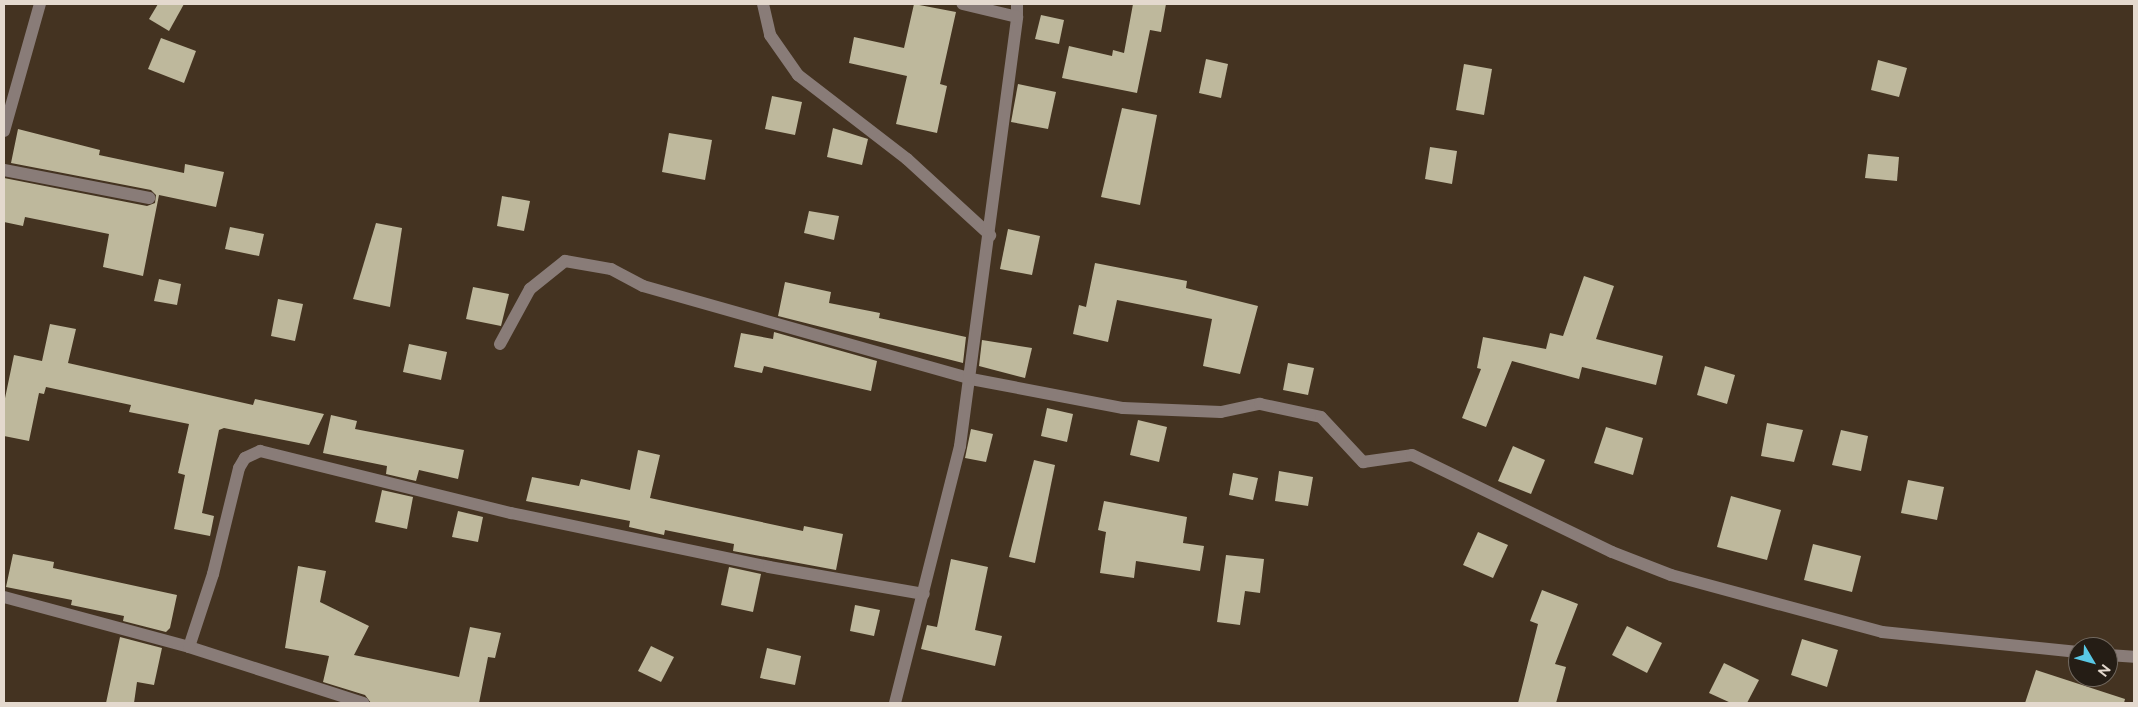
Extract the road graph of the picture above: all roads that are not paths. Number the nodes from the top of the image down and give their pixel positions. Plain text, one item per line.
1 (40, 4) edge
2 (763, 4) edge
3 (963, 4) edge
4 (1017, 4) edge
5 (1016, 17) junction
6 (4, 131) edge
7 (4, 170) edge
8 (149, 198) dead end
9 (990, 235) junction
10 (500, 344) dead end
11 (971, 379) junction
12 (924, 594) junction
13 (4, 597) edge
14 (189, 647) junction
15 (2068, 651) edge
16 (2118, 656) edge
17 (2134, 657) edge
18 (363, 703) edge
19 (895, 703) edge

1 - 6 street
2 - 9 street
3 - 5 street
4 - 5 street
5 - 9 street
7 - 8 street
9 - 11 street
10 - 11 street
11 - 12 street
11 - 15 street
12 - 14 street
12 - 19 street
13 - 14 street
14 - 18 street
16 - 17 street

